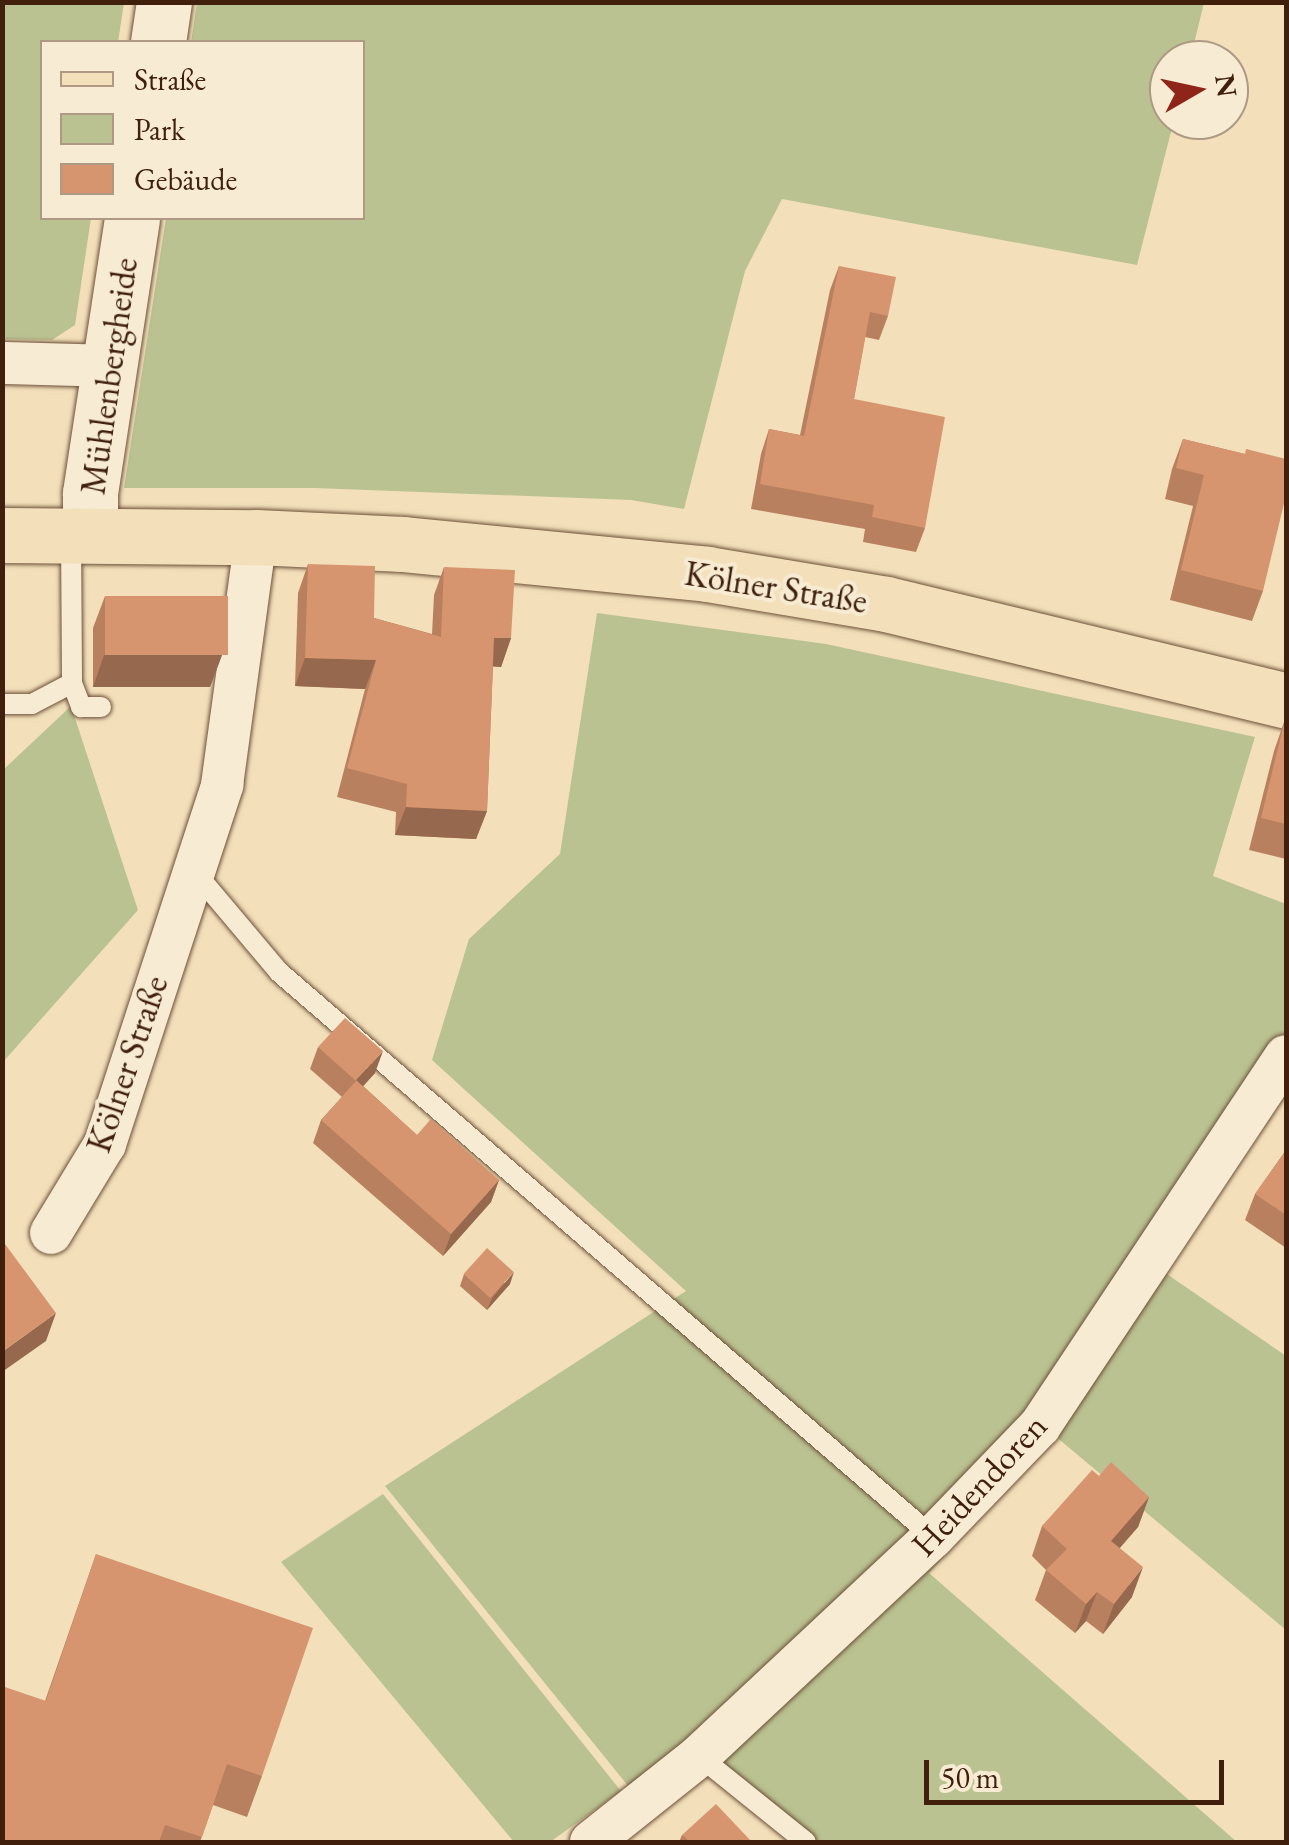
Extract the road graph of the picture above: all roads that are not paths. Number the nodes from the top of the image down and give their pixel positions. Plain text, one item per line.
1 (164, 2) edge
2 (158, 40) edge
3 (132, 220) edge
4 (2, 363) edge
5 (110, 366) junction
6 (2, 534) edge
7 (80, 535) junction
8 (256, 537) junction
9 (72, 683) junction
10 (1286, 701) edge
11 (4, 704) edge
12 (101, 707) dead end
13 (192, 869) junction
14 (1286, 1056) edge
15 (51, 1232) dead end
16 (933, 1537) junction
17 (699, 1756) junction
18 (591, 1842) edge
19 (806, 1842) edge

1 - 2 street
3 - 5 street, Mühlenbergheide
4 - 5 street
5 - 7 street, Mühlenbergheide
6 - 7 main road, Kölner Straße
7 - 8 main road, Kölner Straße
7 - 9 lane
8 - 10 main road, Kölner Straße
8 - 13 street, Kölner Straße
9 - 11 lane
9 - 12 lane
13 - 15 street, Kölner Straße
13 - 16 lane
14 - 16 street, Heidendoren
16 - 17 street, Heidendoren
17 - 18 street, Heidendoren
17 - 19 lane

